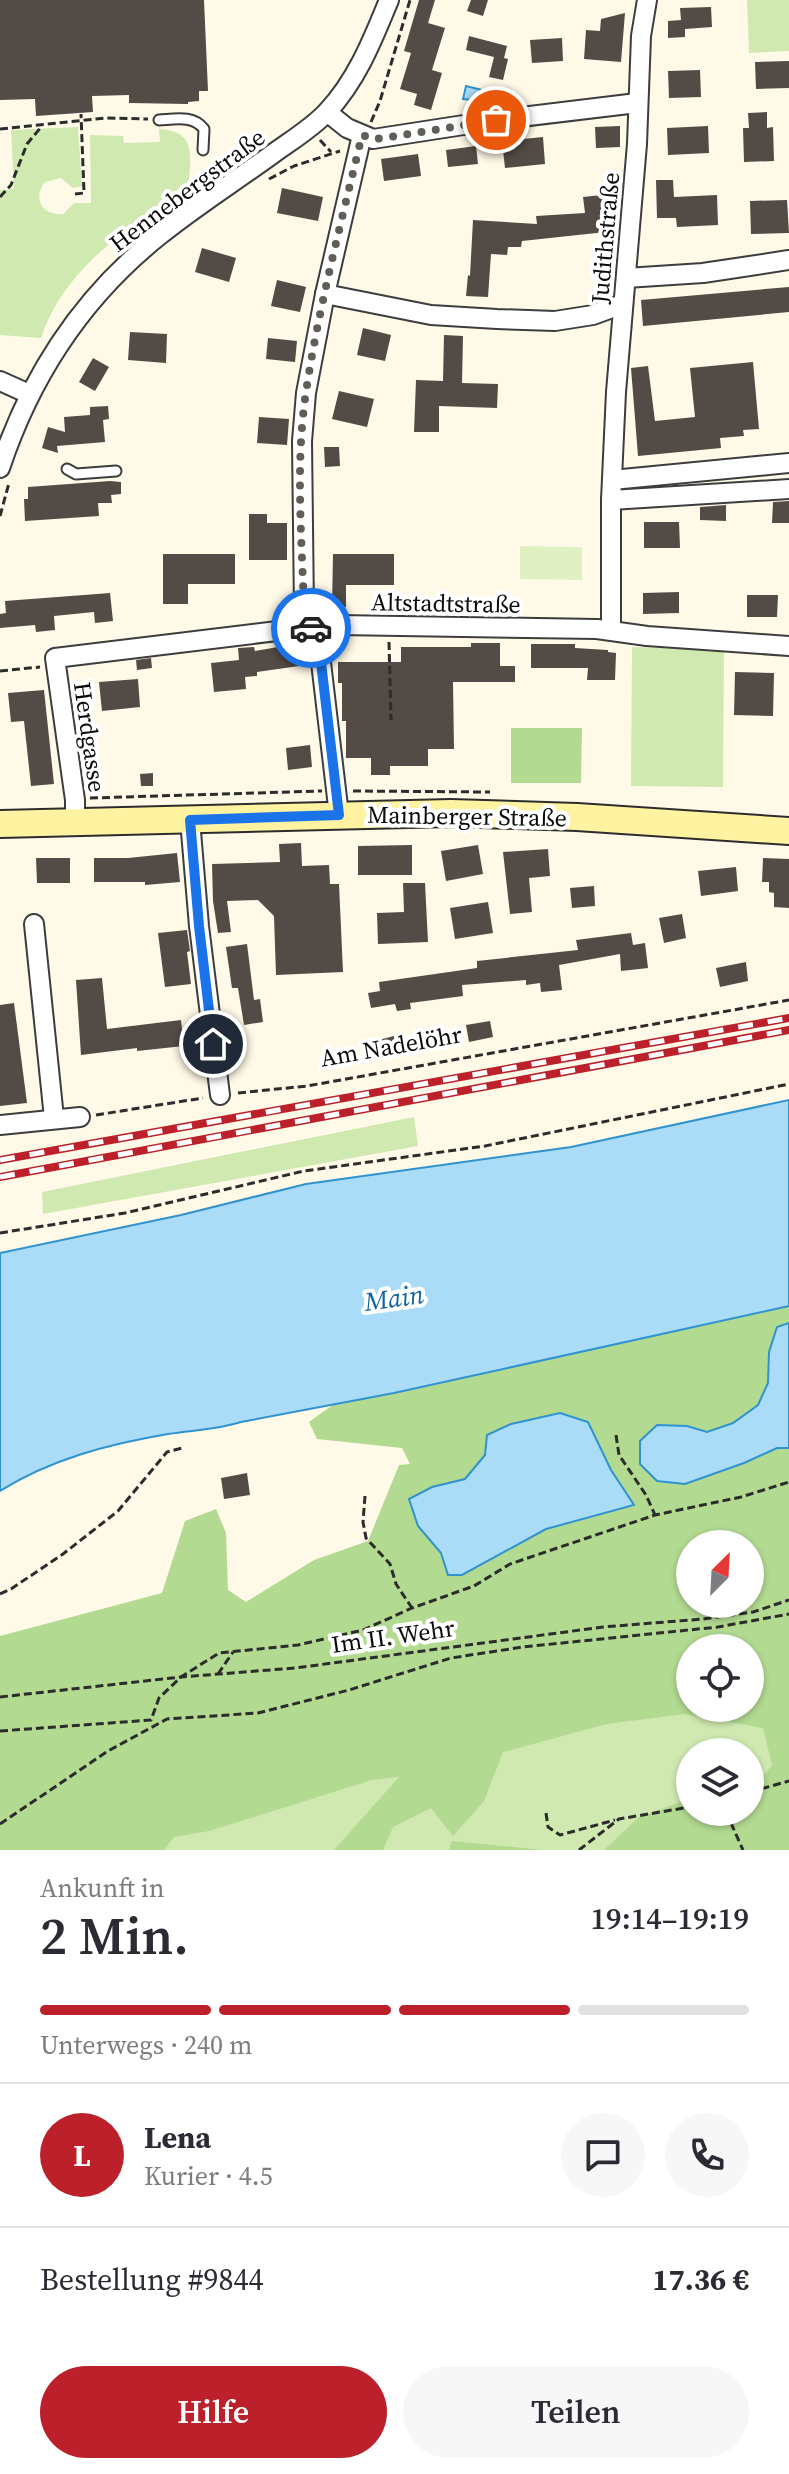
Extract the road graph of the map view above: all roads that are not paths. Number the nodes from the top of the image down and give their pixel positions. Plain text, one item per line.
1 (389, 0) edge
2 (647, 0) edge
3 (637, 103) junction
4 (327, 112) junction
5 (159, 120) road end
6 (362, 135) junction
7 (203, 150) dead end
8 (789, 260) edge
9 (626, 278) junction
10 (325, 294) junction
11 (623, 304) junction
12 (0, 381) edge
13 (29, 394) junction
14 (789, 463) edge
15 (67, 469) dead end
16 (116, 471) dead end
17 (5, 472) edge
18 (612, 480) junction
19 (789, 489) edge
20 (611, 500) junction
21 (310, 627) junction
22 (611, 630) junction
23 (789, 646) edge
24 (55, 662) joint
25 (339, 815) junction
26 (190, 820) junction
27 (75, 823) junction
28 (0, 824) edge
29 (789, 831) edge
30 (34, 924) dead end
31 (220, 1095) road end
32 (80, 1117) road end
33 (54, 1118) junction
34 (0, 1125) edge

1 - 4 street, Hennebergstraße
2 - 3 street, Judithstraße
3 - 6 street
3 - 9 street, Judithstraße
4 - 6 street
4 - 13 street, Hennebergstraße
5 - 7 lane
6 - 10 street
8 - 9 street
9 - 11 street, Judithstraße
10 - 11 street
10 - 21 street
11 - 18 street, Judithstraße
12 - 13 street
13 - 17 street, Hennebergstraße
14 - 18 street
15 - 16 lane
18 - 20 street, Judithstraße
19 - 20 street
20 - 22 street, Judithstraße
21 - 22 street, Altstadtstraße
21 - 24 street, Altstadtstraße
21 - 25 street
22 - 23 street, Altstadtstraße
24 - 27 street, Herdgasse
25 - 26 main road, Mainberger Straße
25 - 29 main road, Mainberger Straße
26 - 27 main road, Mainberger Straße
26 - 31 street
27 - 28 main road, Mainberger Straße
30 - 33 street
32 - 33 street
33 - 34 street

